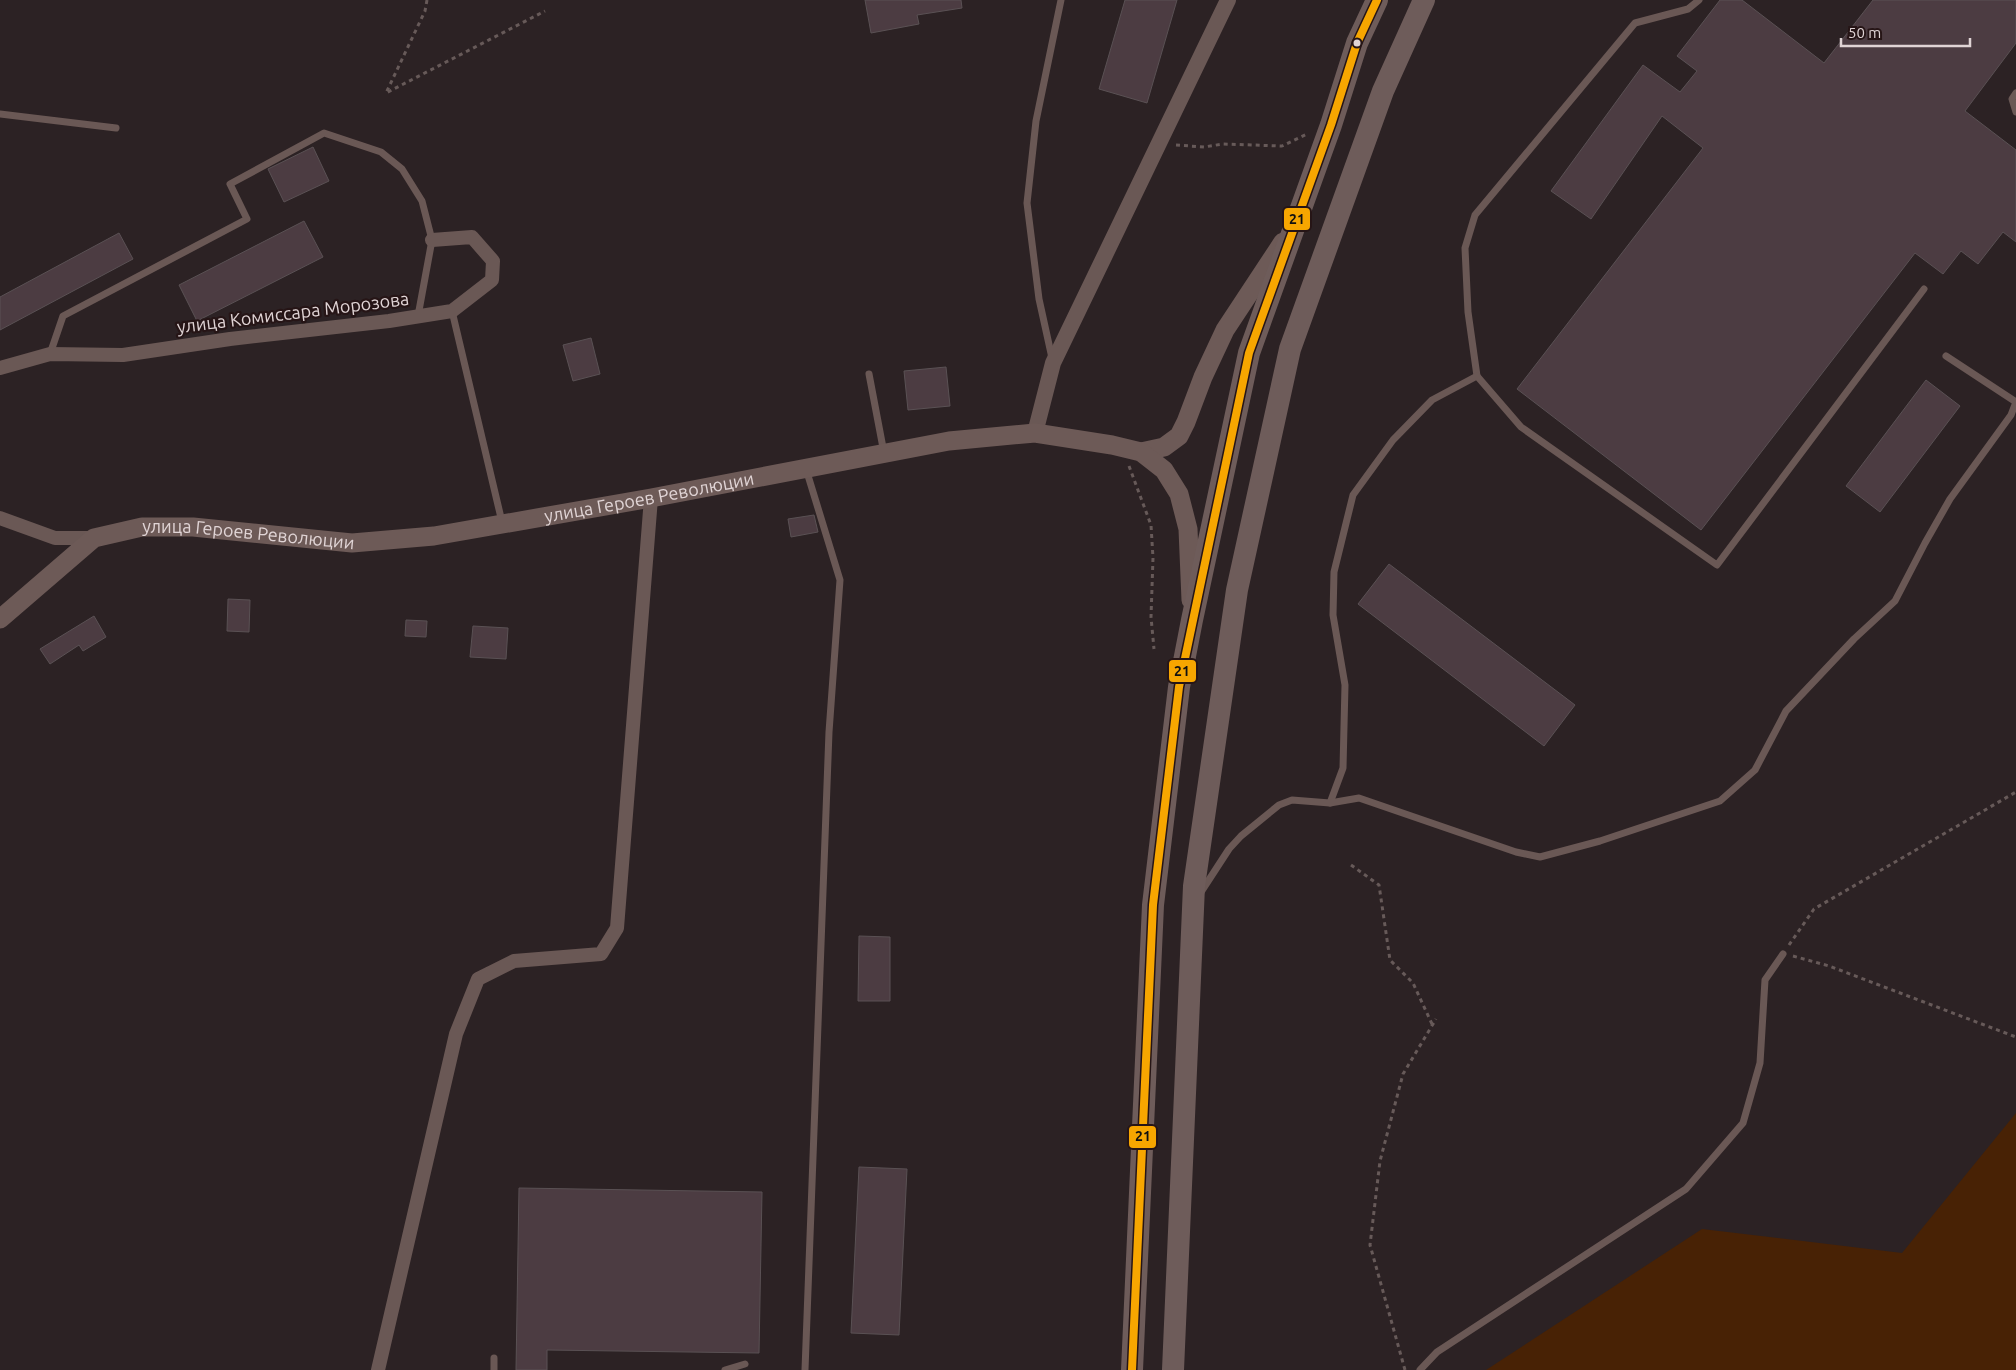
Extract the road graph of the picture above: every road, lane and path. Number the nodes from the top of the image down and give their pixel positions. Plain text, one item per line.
1 (427, 0) edge
2 (1061, 0) edge
3 (1228, 0) edge
4 (1377, 0) edge
5 (1424, 0) edge
6 (1699, 0) edge
7 (545, 11) dead end
8 (2016, 92) edge
9 (2016, 112) edge
10 (0, 114) edge
11 (116, 128) dead end
12 (1310, 132) dead end
13 (1160, 144) junction
14 (1296, 222) junction
15 (432, 240) junction
16 (1924, 289) dead end
17 (452, 311) junction
18 (418, 316) junction
19 (50, 354) junction
20 (1946, 356) dead end
21 (1053, 363) junction
22 (0, 368) edge
23 (868, 374) dead end
24 (1477, 376) junction
25 (1035, 433) junction
26 (1122, 447) junction
27 (1140, 452) junction
28 (884, 454) junction
29 (806, 468) junction
30 (651, 498) junction
31 (0, 518) edge
32 (502, 524) junction
33 (94, 538) junction
34 (0, 619) edge
35 (1192, 620) junction
36 (1154, 649) dead end
37 (2016, 792) edge
38 (1330, 803) junction
39 (1351, 865) dead end
40 (1193, 904) junction
41 (1783, 954) junction
42 (1436, 1018) dead end
43 (1432, 1025) junction
44 (2016, 1037) edge
45 (494, 1358) dead end
46 (745, 1364) dead end
47 (378, 1370) edge
48 (494, 1370) edge
49 (725, 1370) edge
50 (805, 1370) edge
51 (1132, 1370) edge
52 (1173, 1370) edge
53 (1405, 1370) edge
54 (1420, 1370) edge

1 - 7 path
2 - 21 lane
3 - 13 street
4 - 14 highway
5 - 40 highway
6 - 24 lane
8 - 9 lane
10 - 11 lane
12 - 13 path
13 - 21 street
14 - 27 main road
14 - 35 highway
15 - 17 street, улица Комиссара Морозова
15 - 18 lane
15 - 19 lane
16 - 24 lane
17 - 18 street, улица Комиссара Морозова
17 - 32 lane
18 - 19 street, улица Комиссара Морозова
19 - 22 street, улица Комиссара Морозова
20 - 38 lane
21 - 25 street
23 - 28 lane
24 - 38 lane
25 - 26 main road, улица Героев Революции
25 - 28 main road, улица Героев Революции
26 - 27 main road, улица Героев Революции
26 - 36 path
27 - 35 main road, улица Героев Революции
28 - 29 main road, улица Героев Революции
29 - 30 main road, улица Героев Революции
29 - 50 lane
30 - 32 main road, улица Героев Революции
30 - 47 street
31 - 33 street
32 - 33 main road, улица Героев Революции
33 - 34 main road, улица Героев Революции
35 - 51 highway
37 - 41 path
38 - 40 lane
39 - 43 path
40 - 52 highway
41 - 44 path
41 - 54 lane
42 - 43 path
43 - 53 path
45 - 48 lane
46 - 49 lane

